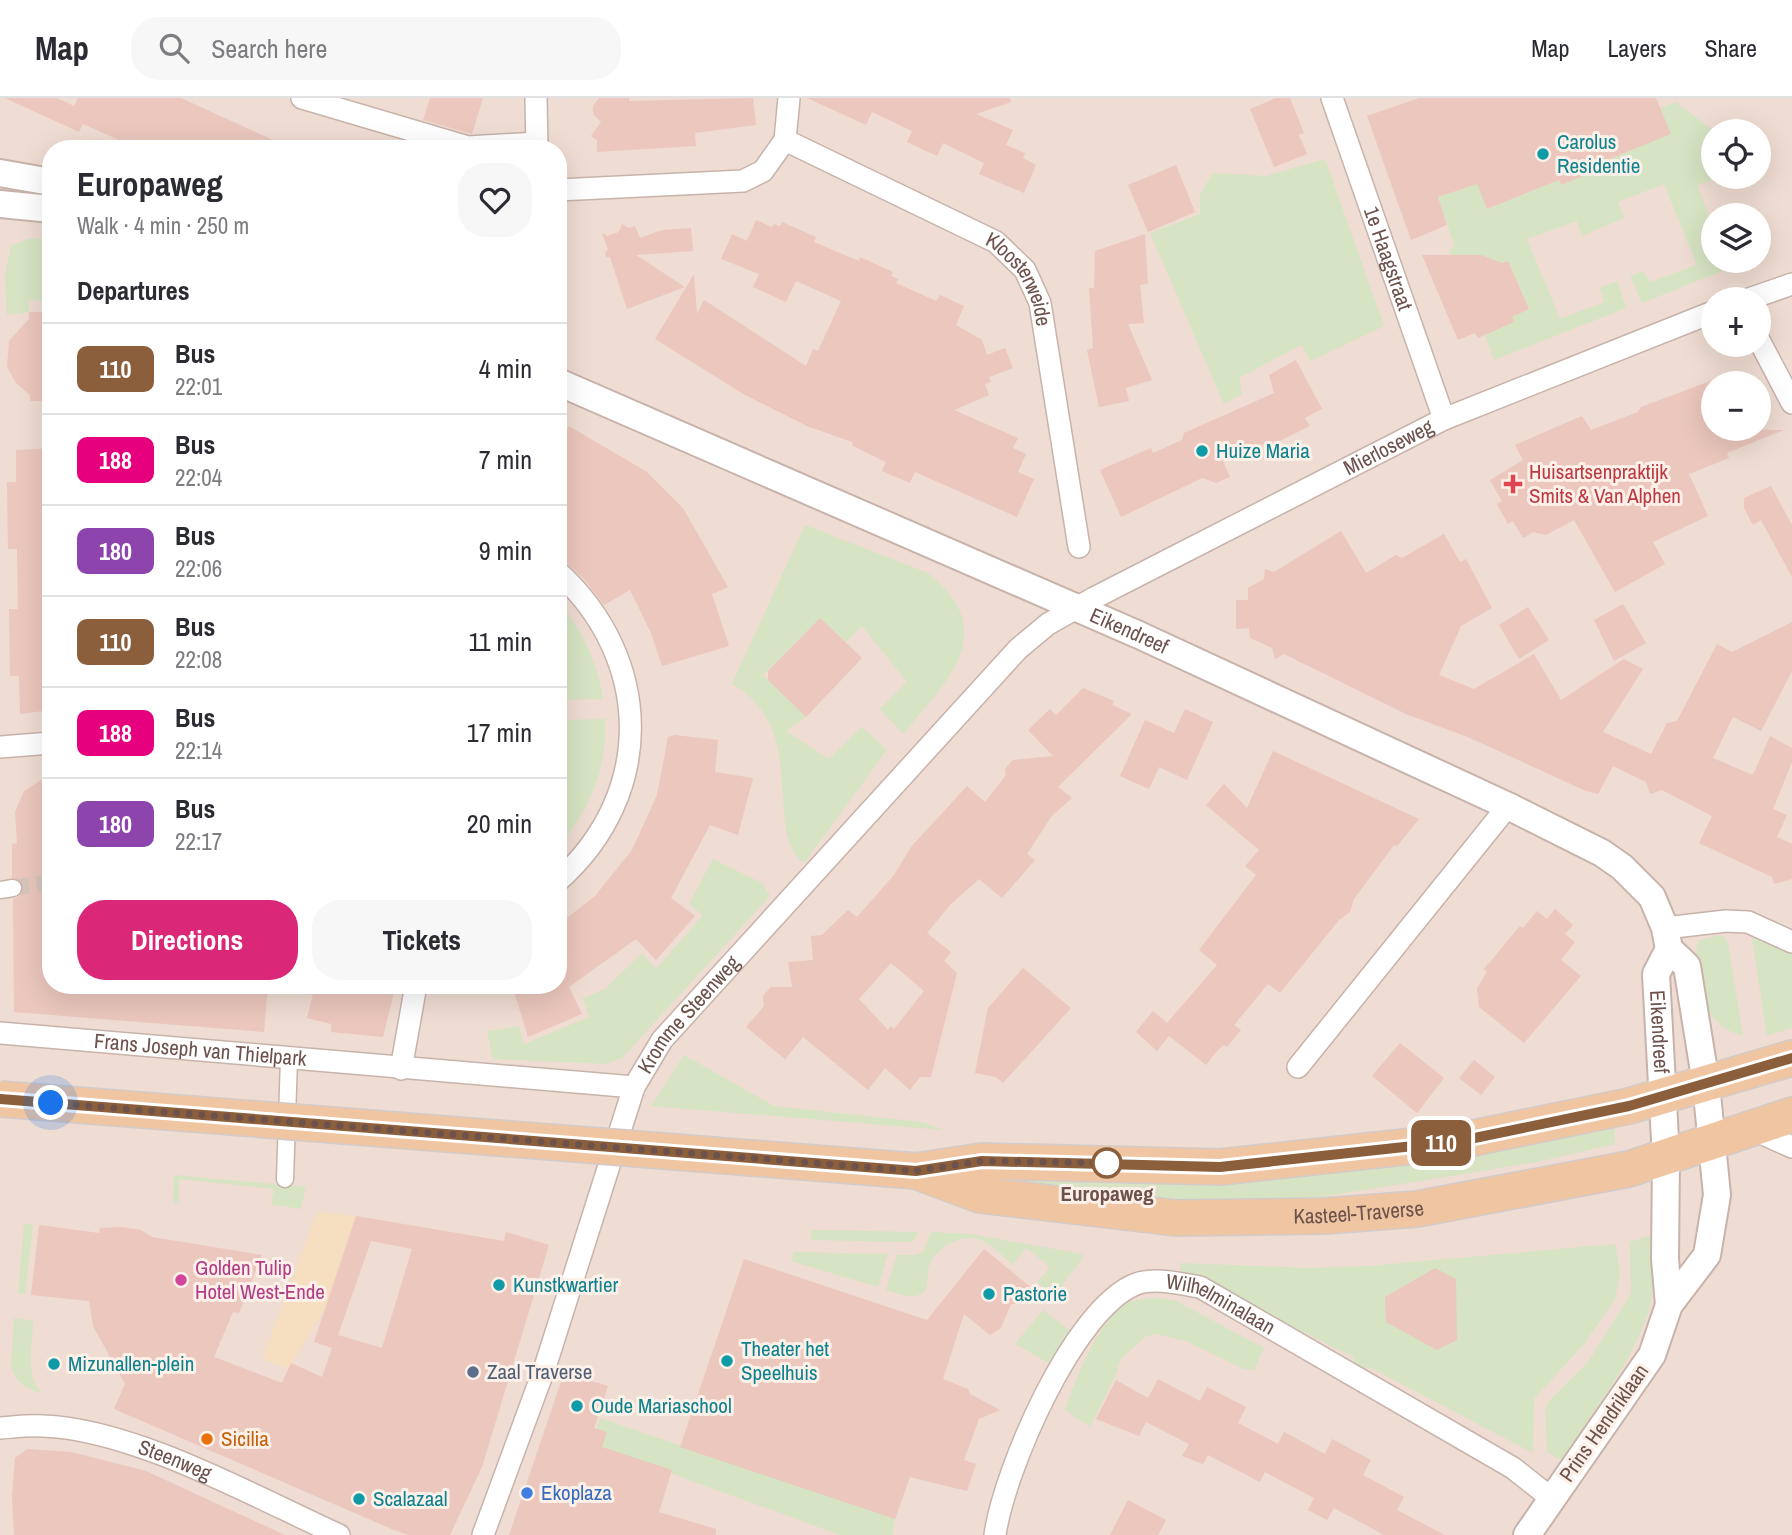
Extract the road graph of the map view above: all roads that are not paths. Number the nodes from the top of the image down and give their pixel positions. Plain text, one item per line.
1 (302, 98) edge
2 (536, 98) edge
3 (789, 98) edge
4 (1332, 98) edge
5 (444, 140) edge
6 (537, 140) edge
7 (786, 140) junction
8 (0, 173) edge
9 (42, 180) edge
10 (567, 190) edge
11 (0, 204) edge
12 (42, 208) edge
13 (1792, 284) edge
14 (1771, 291) edge
15 (1701, 317) edge
16 (1768, 357) edge
17 (567, 386) edge
18 (1792, 403) edge
19 (1444, 419) junction
20 (1079, 547) dead end
21 (567, 582) edge
22 (1076, 608) junction
23 (42, 744) edge
24 (0, 747) edge
25 (1508, 806) junction
26 (567, 873) edge
27 (1667, 939) junction
28 (1792, 942) edge
29 (414, 994) edge
30 (0, 1033) edge
31 (289, 1058) junction
32 (1792, 1058) edge
33 (1298, 1067) dead end
34 (401, 1069) junction
35 (1706, 1084) junction
36 (634, 1087) junction
37 (1662, 1097) junction
38 (0, 1099) edge
39 (1792, 1115) edge
40 (1754, 1129) junction
41 (1713, 1143) junction
42 (1792, 1147) edge
43 (1666, 1158) junction
44 (916, 1171) junction
45 (285, 1179) dead end
46 (1669, 1305) junction
47 (0, 1428) edge
48 (1551, 1498) junction
49 (339, 1535) edge
50 (483, 1535) edge
51 (995, 1535) edge
52 (1527, 1535) edge

1 - 5 street
2 - 6 street
3 - 7 street
4 - 19 street, 1e Haagstraat
7 - 10 street
7 - 20 street, Kloosterweide
8 - 9 street
11 - 12 street
13 - 14 street
15 - 19 street, Mierloseweg
16 - 18 street
17 - 22 street, Eikendreef
19 - 22 street, Mierloseweg
21 - 26 street
22 - 25 street, Eikendreef
22 - 36 street, Kromme Steenweg
23 - 24 street
25 - 27 street, Eikendreef
25 - 33 street
27 - 28 street
27 - 35 street, Eikendreef
27 - 37 street, Eikendreef
29 - 34 street
30 - 31 street, Frans Joseph van Thielpark
31 - 34 street, Frans Joseph van Thielpark
31 - 45 street
32 - 35 main road, Kasteel-Traverse
34 - 36 street, Frans Joseph van Thielpark
35 - 37 main road, Kasteel-Traverse
35 - 41 street, Eikendreef
36 - 50 street, Kromme Steenweg
37 - 43 street, Eikendreef
37 - 44 main road, Kasteel-Traverse
38 - 44 main road, Kasteel-Traverse, bridge
39 - 40 main road, Kasteel-Traverse
40 - 41 main road, Kasteel-Traverse
40 - 42 street
41 - 43 main road, Kasteel-Traverse
41 - 46 street, Prins Hendriklaan
43 - 44 main road, Kasteel-Traverse
43 - 46 street, Prins Hendriklaan
46 - 48 street, Prins Hendriklaan
47 - 49 street, Steenweg
48 - 51 street, Wilhelminalaan
48 - 52 street, Prins Hendriklaan

